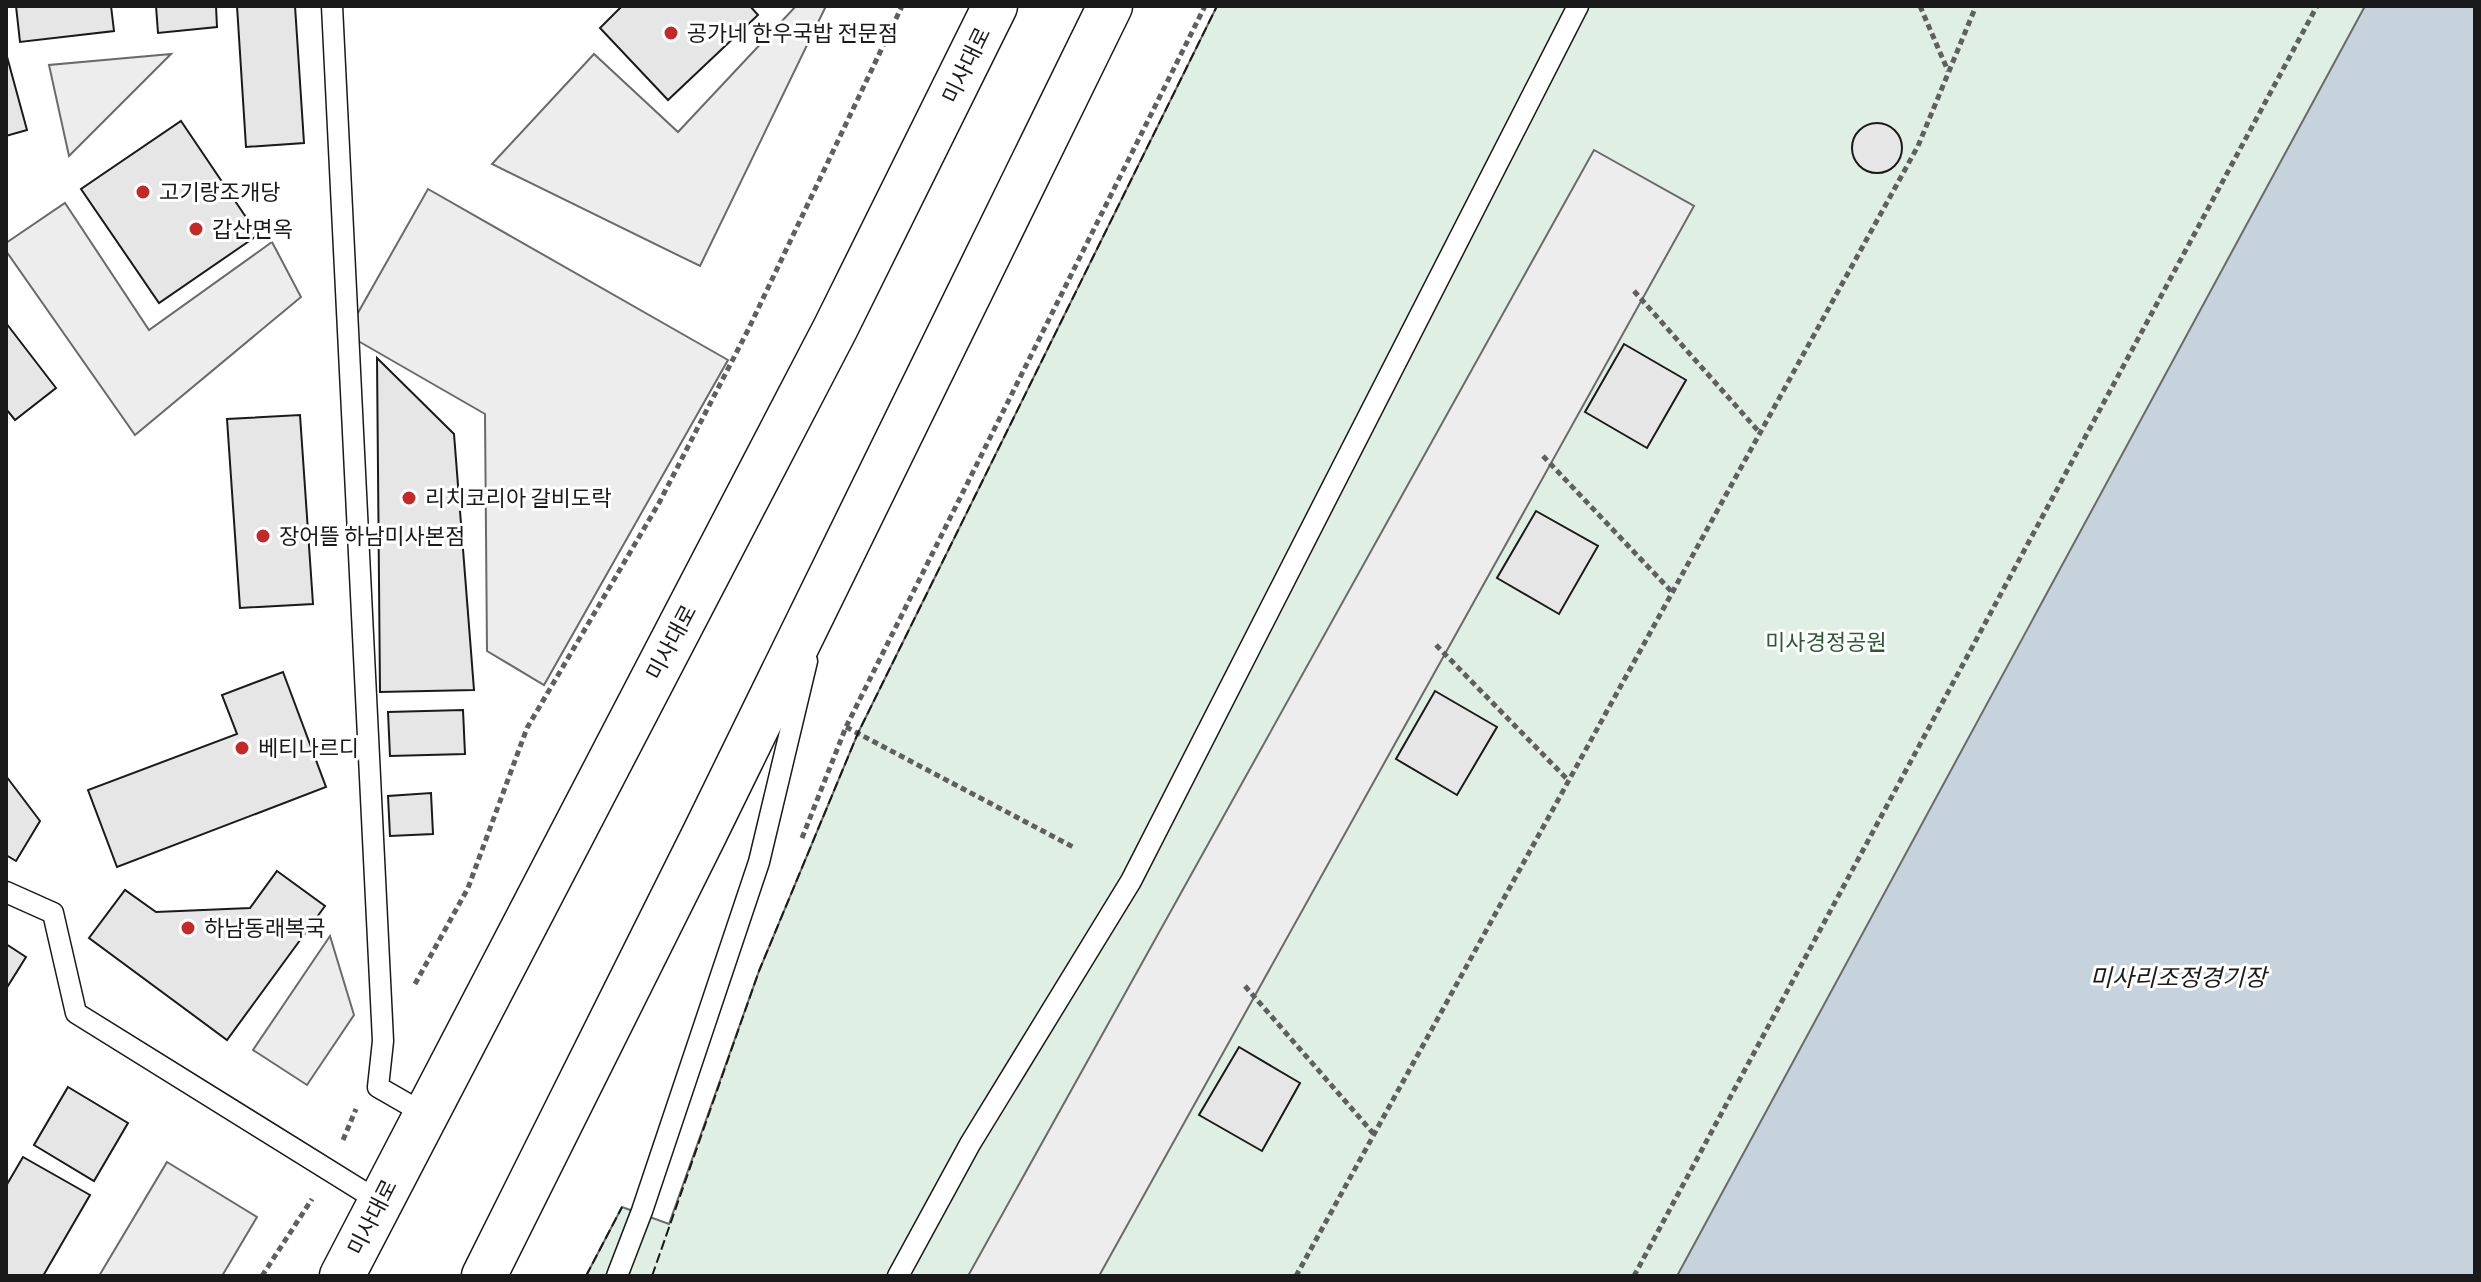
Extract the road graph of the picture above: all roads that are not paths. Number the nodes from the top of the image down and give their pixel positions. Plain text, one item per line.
1 (332, 6) edge
2 (995, 6) edge
3 (1110, 6) edge
4 (1578, 6) edge
5 (824, 589) junction
6 (6, 892) edge
7 (425, 1114) junction
8 (380, 1202) junction
9 (342, 1276) edge
10 (484, 1276) edge
11 (617, 1276) edge
12 (898, 1276) edge

1 - 7 lane
2 - 7 main road, 미사대로
3 - 5 main road
4 - 12 lane
5 - 10 main road
5 - 11 lane
6 - 8 lane
7 - 8 main road, 미사대로
8 - 9 main road, 미사대로

